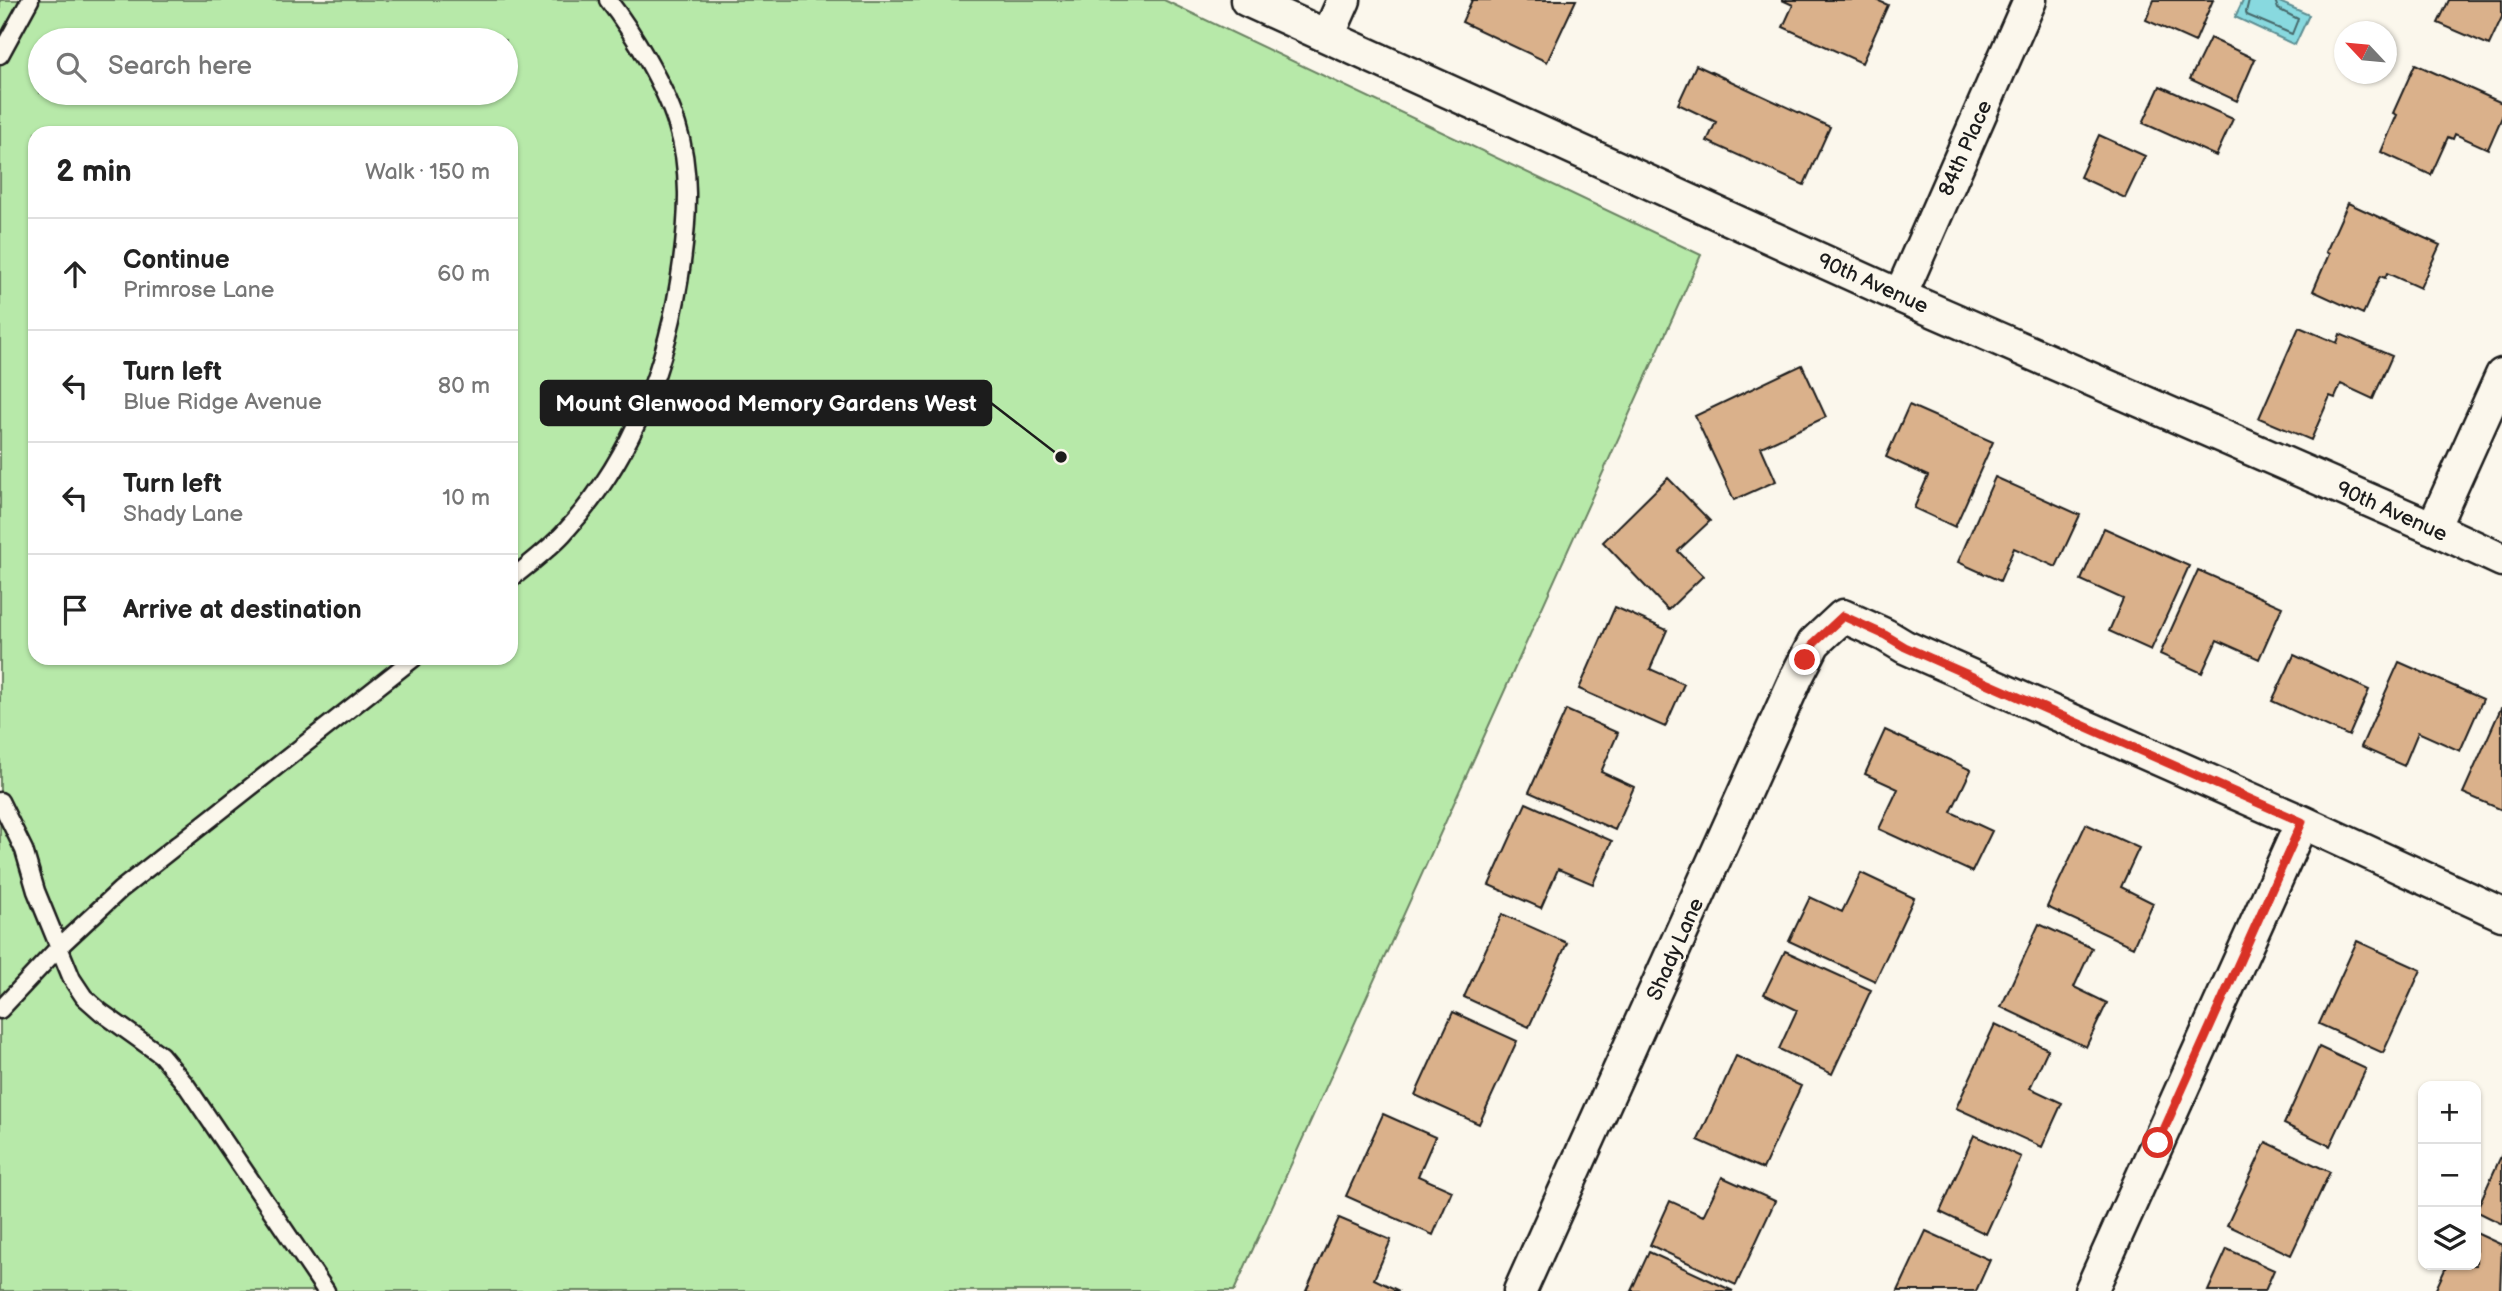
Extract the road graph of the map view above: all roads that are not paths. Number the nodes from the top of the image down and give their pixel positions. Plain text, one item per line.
1 (30, 0) edge
2 (608, 0) edge
3 (1247, 0) edge
4 (1344, 0) edge
5 (2030, 0) edge
6 (1328, 36) junction
7 (0, 55) edge
8 (1900, 296) junction
9 (2502, 375) edge
10 (2433, 528) junction
11 (2502, 560) edge
12 (518, 573) edge
13 (405, 665) edge
14 (0, 802) edge
15 (2302, 822) junction
16 (2502, 914) edge
17 (60, 946) junction
18 (0, 1010) edge
19 (326, 1291) edge
20 (1520, 1291) edge
21 (2091, 1291) edge

1 - 7 lane
2 - 12 lane
3 - 6 street, 90th Avenue
4 - 6 street
5 - 8 street, 84th Place
6 - 8 street, 90th Avenue
8 - 10 street, 90th Avenue
9 - 10 street
10 - 11 street, 90th Avenue
13 - 17 lane
14 - 17 lane
15 - 16 street
15 - 20 street, Shady Lane
15 - 21 street
17 - 18 lane
17 - 19 lane

